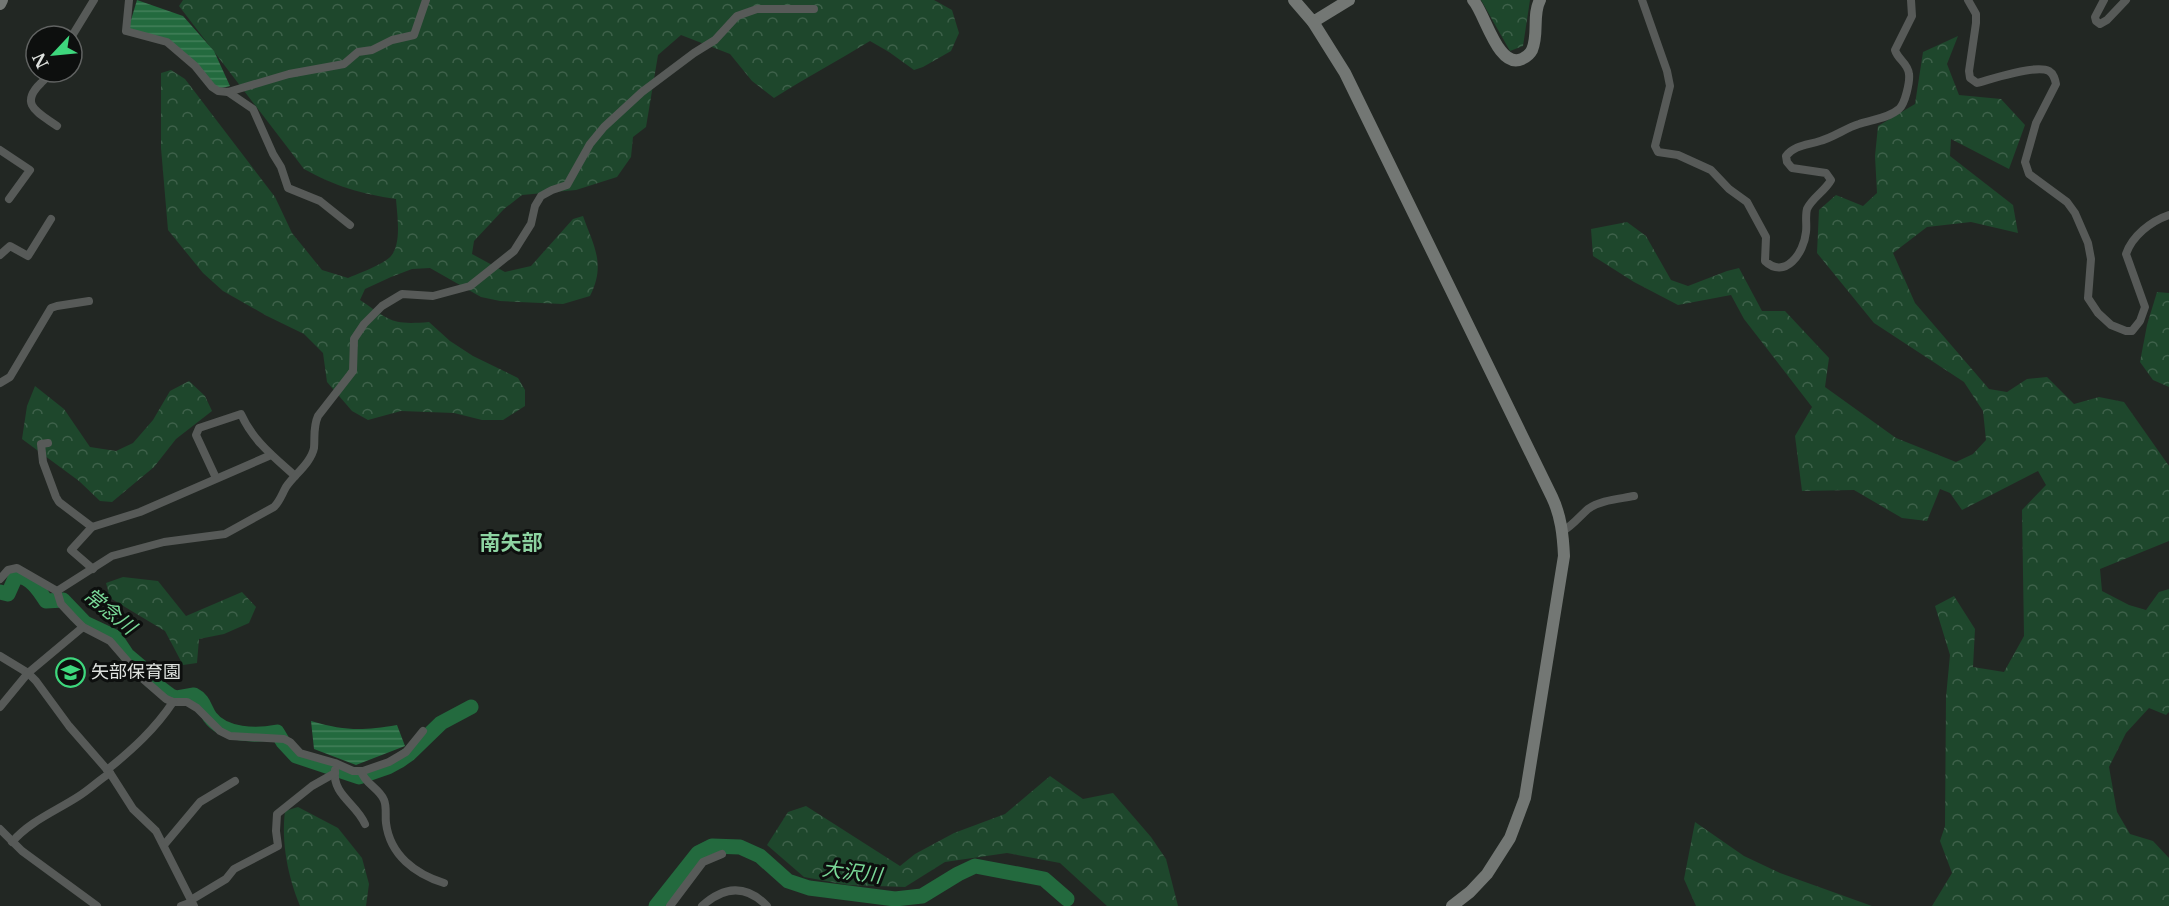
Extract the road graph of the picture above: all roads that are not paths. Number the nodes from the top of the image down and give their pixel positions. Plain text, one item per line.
1 (94, 0) edge
2 (129, 0) edge
3 (426, 0) edge
4 (1294, 0) edge
5 (1349, 0) edge
6 (1473, 0) edge
7 (1540, 0) edge
8 (1642, 0) edge
9 (1911, 0) edge
10 (1968, 0) edge
11 (2104, 0) edge
12 (2126, 0) edge
13 (814, 9) dead end
14 (1313, 22) junction
15 (79, 24) edge
16 (39, 84) edge
17 (228, 92) junction
18 (57, 126) dead end
19 (0, 150) edge
20 (9, 199) dead end
21 (2169, 215) edge
22 (51, 219) dead end
23 (350, 225) dead end
24 (0, 255) edge
25 (89, 301) dead end
26 (0, 383) edge
27 (48, 443) dead end
28 (271, 455) junction
29 (295, 476) junction
30 (216, 478) junction
31 (1634, 496) dead end
32 (92, 527) junction
33 (1563, 531) junction
34 (93, 569) junction
35 (0, 579) edge
36 (57, 591) junction
37 (83, 627) junction
38 (0, 656) edge
39 (28, 673) junction
40 (173, 702) junction
41 (0, 707) edge
42 (423, 731) dead end
43 (336, 769) junction
44 (108, 771) junction
45 (361, 771) junction
46 (235, 781) dead end
47 (365, 824) dead end
48 (0, 829) edge
49 (12, 842) junction
50 (164, 845) junction
51 (722, 854) dead end
52 (444, 883) dead end
53 (192, 903) edge
54 (97, 906) edge
55 (181, 906) edge
56 (670, 906) edge
57 (702, 906) edge
58 (767, 906) edge
59 (1452, 906) edge

1 - 15 street
2 - 17 street
3 - 17 street
4 - 14 street
5 - 14 street
6 - 7 street
8 - 9 street
10 - 21 street
11 - 12 street
13 - 29 street
14 - 33 street
16 - 18 street
17 - 23 street
19 - 20 street
22 - 24 street
25 - 26 street
27 - 32 street
28 - 29 street
28 - 30 street
28 - 30 street
29 - 34 street
30 - 32 street
31 - 33 street
32 - 34 street
33 - 59 street
34 - 36 street
35 - 36 street
36 - 37 street
37 - 39 street
37 - 40 street
38 - 39 street
39 - 41 street
39 - 44 street
40 - 43 street
40 - 44 street
42 - 45 street
43 - 45 street
43 - 47 street
43 - 53 street
44 - 49 street
44 - 50 street
45 - 52 street
46 - 50 street
48 - 49 street
49 - 54 street
50 - 53 street
51 - 56 street
53 - 55 street
57 - 58 street

